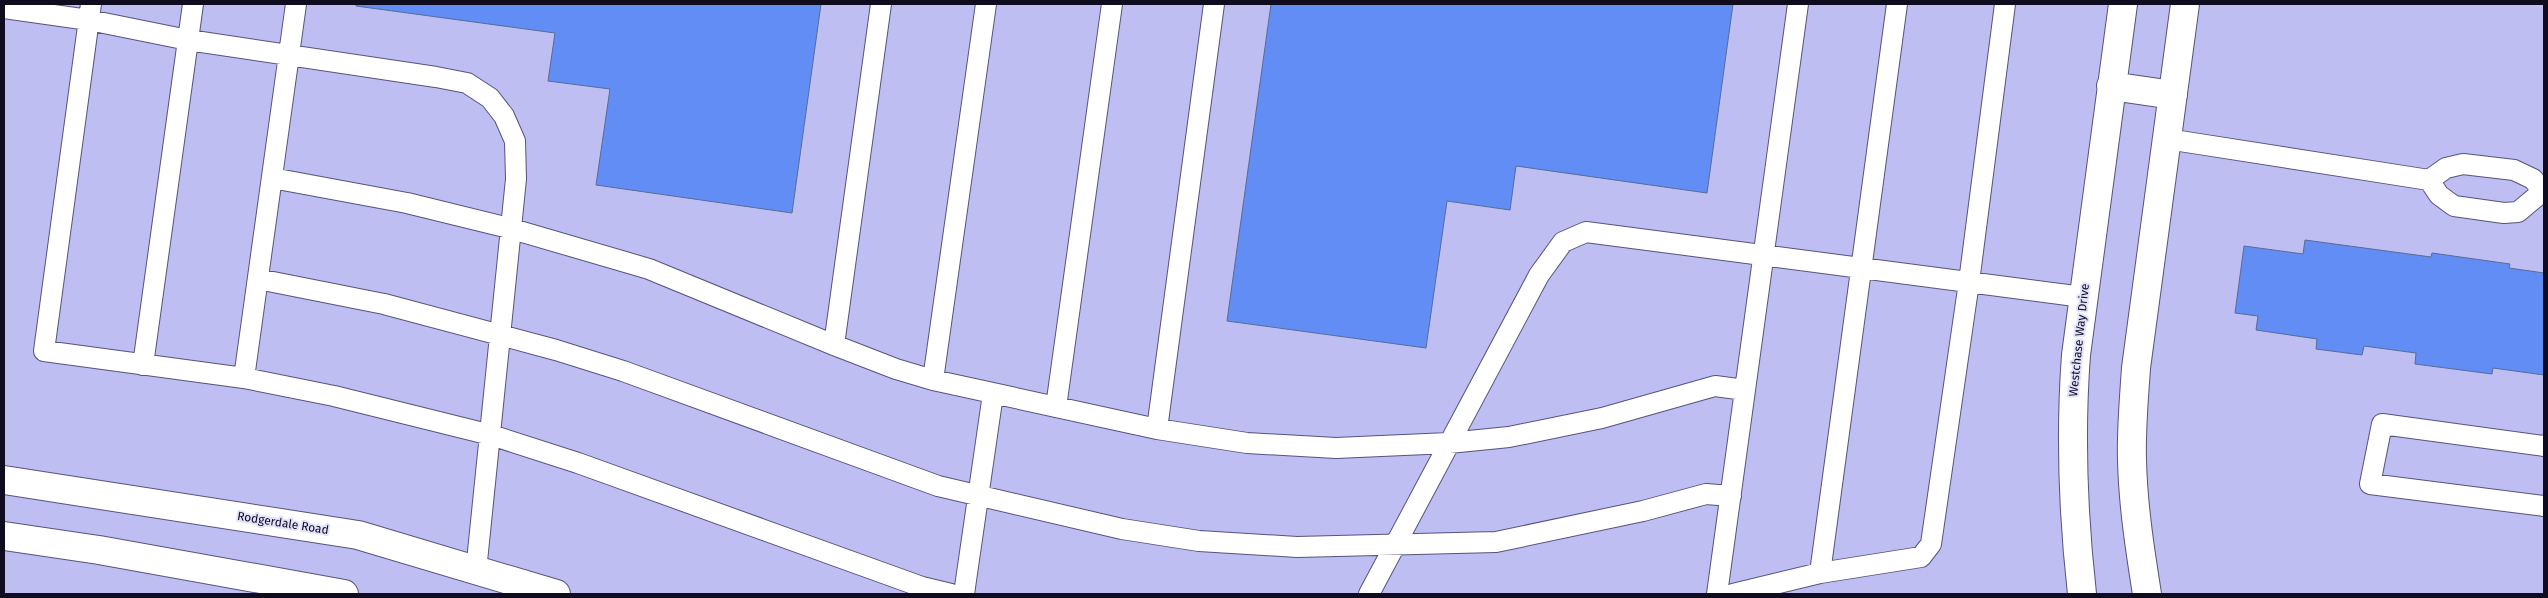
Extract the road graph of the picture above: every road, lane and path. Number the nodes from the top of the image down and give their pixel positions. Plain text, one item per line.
1 (193, 4) edge
2 (296, 4) edge
3 (881, 4) edge
4 (986, 4) edge
5 (1112, 4) edge
6 (1214, 4) edge
7 (1798, 4) edge
8 (1897, 4) edge
9 (2005, 4) edge
10 (2123, 4) edge
11 (2185, 4) edge
12 (4, 8) edge
13 (90, 12) edge
14 (188, 40) junction
15 (289, 55) junction
16 (2111, 86) junction
17 (2173, 95) junction
18 (2167, 139) junction
19 (272, 178) junction
20 (2429, 180) junction
21 (2543, 193) edge
22 (509, 228) junction
23 (1764, 255) junction
24 (1862, 268) junction
25 (258, 278) junction
26 (1969, 282) junction
27 (2084, 297) junction
28 (500, 334) junction
29 (834, 345) junction
30 (143, 365) junction
31 (244, 378) junction
32 (933, 380) junction
33 (1745, 390) junction
34 (993, 394) junction
35 (1056, 407) junction
36 (1157, 429) junction
37 (491, 435) junction
38 (1450, 443) junction
39 (2544, 446) edge
40 (4, 480) edge
41 (978, 496) junction
42 (1731, 496) junction
43 (2544, 506) edge
44 (4, 536) edge
45 (1395, 545) junction
46 (1820, 573) junction
47 (473, 583) edge
48 (344, 594) edge
49 (556, 594) edge
50 (951, 594) edge
51 (964, 594) edge
52 (1368, 594) edge
53 (1717, 594) edge
54 (1733, 594) edge
55 (2082, 594) edge
56 (2147, 594) edge

1 - 14 lane
2 - 15 lane
3 - 29 lane
4 - 32 lane
5 - 35 lane
6 - 36 lane
7 - 23 lane
8 - 24 lane
9 - 26 lane
10 - 16 street, Westchase Way Drive
11 - 17 street
12 - 13 lane
13 - 14 lane
13 - 30 lane
14 - 15 lane
14 - 30 lane
15 - 19 lane
15 - 22 lane
16 - 17 street
16 - 27 street, Westchase Way Drive
17 - 18 street
18 - 20 lane
18 - 56 street
19 - 22 lane
19 - 25 lane
20 - 21 lane
20 - 21 lane
22 - 28 lane
22 - 29 lane
23 - 24 lane
23 - 33 lane
23 - 38 lane
24 - 26 lane
24 - 46 lane
25 - 28 lane
25 - 31 lane
26 - 27 lane
26 - 46 lane
27 - 55 street, Westchase Way Drive
28 - 37 lane
28 - 41 lane
29 - 32 lane
30 - 31 lane
31 - 37 lane
32 - 34 lane
33 - 38 lane
33 - 42 lane
34 - 35 lane
34 - 41 lane
35 - 36 lane
36 - 38 lane
37 - 47 lane
37 - 50 lane
38 - 45 lane
39 - 43 lane
40 - 47 street, Rodgerdale Road
41 - 45 lane
41 - 51 lane
42 - 45 lane
42 - 53 lane
44 - 48 street
45 - 52 lane
46 - 54 lane
47 - 49 street, Rodgerdale Road

